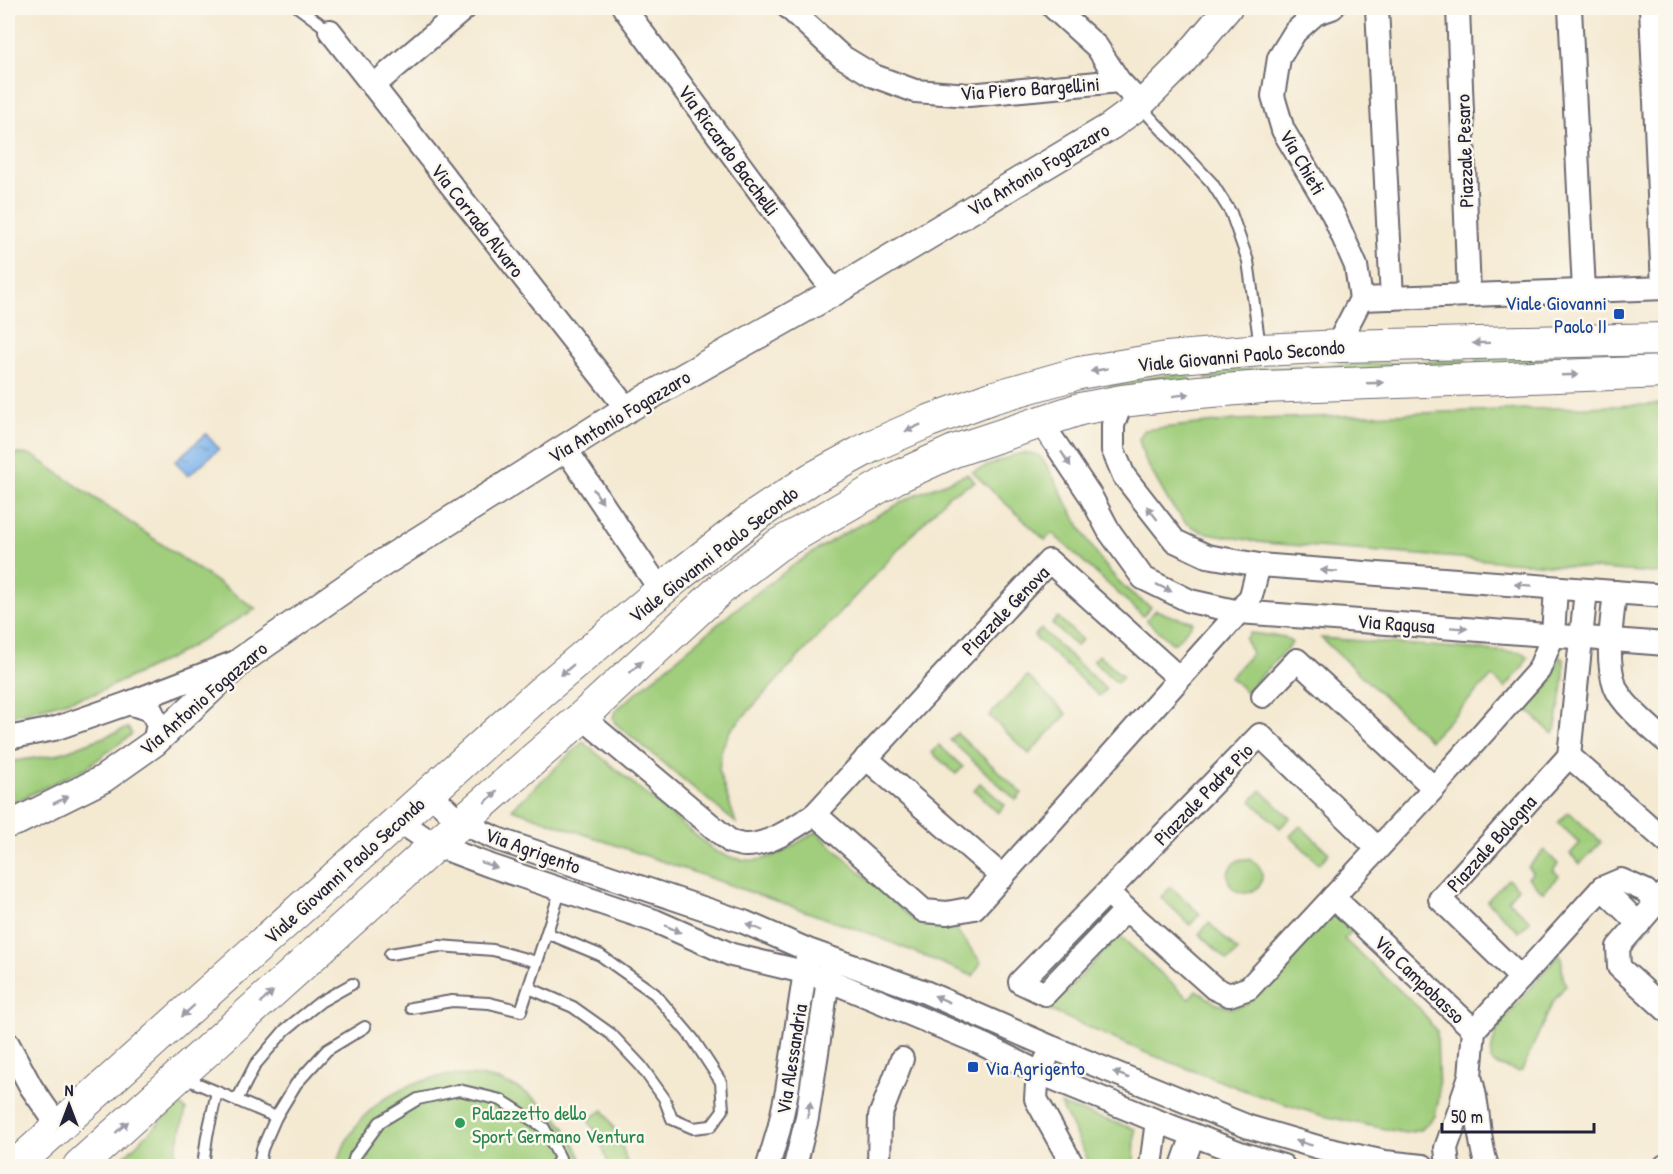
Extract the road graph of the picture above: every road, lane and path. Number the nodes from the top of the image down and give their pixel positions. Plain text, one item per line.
1 (299, 8) edge
2 (465, 8) edge
3 (624, 8) edge
4 (789, 8) edge
5 (1054, 8) edge
6 (1236, 8) edge
7 (1332, 8) edge
8 (1377, 8) edge
9 (1458, 8) edge
10 (1570, 8) edge
11 (1651, 8) edge
12 (1221, 16) edge
13 (330, 31) joint
14 (1119, 81) junction
15 (373, 86) junction
16 (1141, 104) junction
17 (1664, 288) edge
18 (1584, 291) junction
19 (834, 292) junction
20 (1469, 295) junction
21 (1392, 298) junction
22 (1361, 299) junction
23 (1665, 339) edge
24 (1341, 346) junction
25 (1260, 350) junction
26 (1665, 372) edge
27 (1122, 401) junction
28 (627, 409) junction
29 (1041, 422) junction
30 (565, 448) junction
31 (1260, 565) junction
32 (1556, 588) junction
33 (1586, 590) junction
34 (661, 591) junction
35 (1615, 592) junction
36 (1665, 596) edge
37 (1239, 612) junction
38 (1553, 635) junction
39 (1582, 638) junction
40 (1611, 640) junction
41 (1665, 644) edge
42 (242, 660) junction
43 (1179, 678) junction
44 (1263, 696) dead end
45 (129, 703) junction
46 (582, 717) junction
47 (8, 738) edge
48 (1665, 741) edge
49 (154, 743) junction
50 (1569, 756) junction
51 (866, 758) junction
52 (1434, 788) junction
53 (430, 793) junction
54 (815, 814) junction
55 (399, 822) junction
56 (461, 822) junction
57 (8, 824) edge
58 (1665, 841) edge
59 (435, 845) junction
60 (1377, 848) junction
61 (1003, 877) junction
62 (561, 888) junction
63 (1602, 888) junction
64 (1108, 892) junction
65 (1334, 897) junction
66 (1661, 898) edge
67 (1126, 910) junction
68 (1639, 924) junction
69 (547, 933) junction
70 (390, 954) dead end
71 (806, 961) junction
72 (537, 962) junction
73 (830, 970) junction
74 (1521, 978) junction
75 (352, 984) dead end
76 (529, 987) junction
77 (411, 1008) dead end
78 (1665, 1010) edge
79 (365, 1027) dead end
80 (1474, 1030) junction
81 (8, 1044) edge
82 (1051, 1047) junction
83 (902, 1059) dead end
84 (1040, 1073) junction
85 (179, 1076) junction
86 (1470, 1076) junction
87 (217, 1092) junction
88 (237, 1100) junction
89 (276, 1117) junction
90 (1157, 1121) junction
91 (59, 1127) junction
92 (1193, 1135) junction
93 (15, 1167) edge
94 (79, 1167) edge
95 (203, 1167) edge
96 (259, 1167) edge
97 (352, 1167) edge
98 (555, 1167) edge
99 (768, 1167) edge
100 (795, 1167) edge
101 (879, 1167) edge
102 (1073, 1167) edge
103 (1151, 1167) edge
104 (1182, 1167) edge
105 (1283, 1167) edge
106 (1423, 1167) edge
107 (1448, 1167) edge
108 (1487, 1167) edge

1 - 13 lane
2 - 15 street
3 - 19 street, Via Riccardo Bacchelli
4 - 14 street, Via Piero Bargellini
5 - 14 street
6 - 12 street
7 - 22 street, Via Chieti
8 - 21 street
9 - 20 street, Piazzale Pesaro
10 - 18 street
11 - 17 street
12 - 16 street, Via Antonio Fogazzaro
13 - 15 street, Via Corrado Alvaro
14 - 16 street
15 - 28 street, Via Corrado Alvaro
16 - 19 street, Via Antonio Fogazzaro
16 - 25 lane
17 - 18 street
18 - 20 street
19 - 28 street, Via Antonio Fogazzaro
20 - 21 street
21 - 22 street
22 - 24 street
23 -> 24 main road, Viale Giovanni Paolo Secondo
24 - 25 main road, Viale Giovanni Paolo Secondo
25 -> 34 main road, Viale Giovanni Paolo Secondo
27 -> 26 main road, Viale Giovanni Paolo Secondo
27 - 29 main road, Viale Giovanni Paolo Secondo
31 -> 27 street
28 - 30 street, Via Antonio Fogazzaro
29 -> 37 street, Via Ragusa
46 -> 29 main road, Viale Giovanni Paolo Secondo
30 -> 34 street
30 - 42 street, Via Antonio Fogazzaro
32 -> 31 street
31 - 37 street
32 - 33 street
32 - 38 street
33 - 35 street
33 - 39 street
34 -> 53 main road, Viale Giovanni Paolo Secondo
35 - 36 street
35 - 40 street
37 -> 38 street, Via Ragusa
37 - 43 street
38 - 39 street, Via Ragusa
38 - 52 street
39 - 40 street, Via Ragusa
39 - 50 street
40 - 41 street, Via Ragusa
40 - 48 street
42 - 45 street
42 - 49 street, Via Antonio Fogazzaro
43 - 51 street, Piazzale Genova
43 - 61 street
44 - 52 street
45 - 47 street
45 - 49 street
46 - 54 street, Piazzale Genova
56 -> 46 main road, Viale Giovanni Paolo Secondo
57 -> 49 street, Via Antonio Fogazzaro
50 - 58 street
50 - 74 street, Piazzale Bologna
51 - 54 street, Piazzale Genova
51 - 61 street
52 - 60 street
53 - 55 main road, Viale Giovanni Paolo Secondo
53 - 56 street, Via Agrigento
54 - 61 street
55 - 59 street, Via Agrigento
55 -> 91 main road, Viale Giovanni Paolo Secondo
56 - 59 main road, Viale Giovanni Paolo Secondo
71 -> 56 street, Via Agrigento
59 -> 62 street, Via Agrigento
85 -> 59 main road, Viale Giovanni Paolo Secondo
60 - 64 street, Piazzale Padre Pio
60 - 65 street
62 - 69 lane
62 -> 71 street, Via Agrigento
63 - 66 street
63 - 68 street
63 - 74 street
64 - 67 street
64 - 67 street, Piazzale Padre Pio
65 - 67 street
65 - 80 street, Via Campobasso
66 - 68 street
68 - 78 street
69 - 72 lane
69 - 76 lane
70 - 72 lane
71 - 73 street, Via Agrigento
71 - 99 street, Via Alessandria
72 - 76 lane
82 -> 73 street, Via Agrigento
73 - 84 street, Via Agrigento
100 -> 73 street, Via Alessandria
74 - 80 street
75 - 88 lane
76 - 77 lane
79 - 89 lane
80 - 86 street, Via Campobasso
81 - 91 street
82 - 84 street
106 -> 82 street, Via Agrigento
83 - 101 street
84 - 90 street, Via Agrigento
84 - 102 street
85 - 87 lane
94 -> 85 main road, Viale Giovanni Paolo Secondo
86 - 107 street, Via Campobasso
86 - 108 street, Via Campobasso
87 - 88 lane
87 - 95 lane
88 - 89 lane
89 - 96 lane
90 - 92 street, Via Agrigento
90 - 103 street
91 - 93 main road, Viale Giovanni Paolo Secondo
92 - 104 street
92 - 105 street, Via Agrigento
97 - 98 lane

